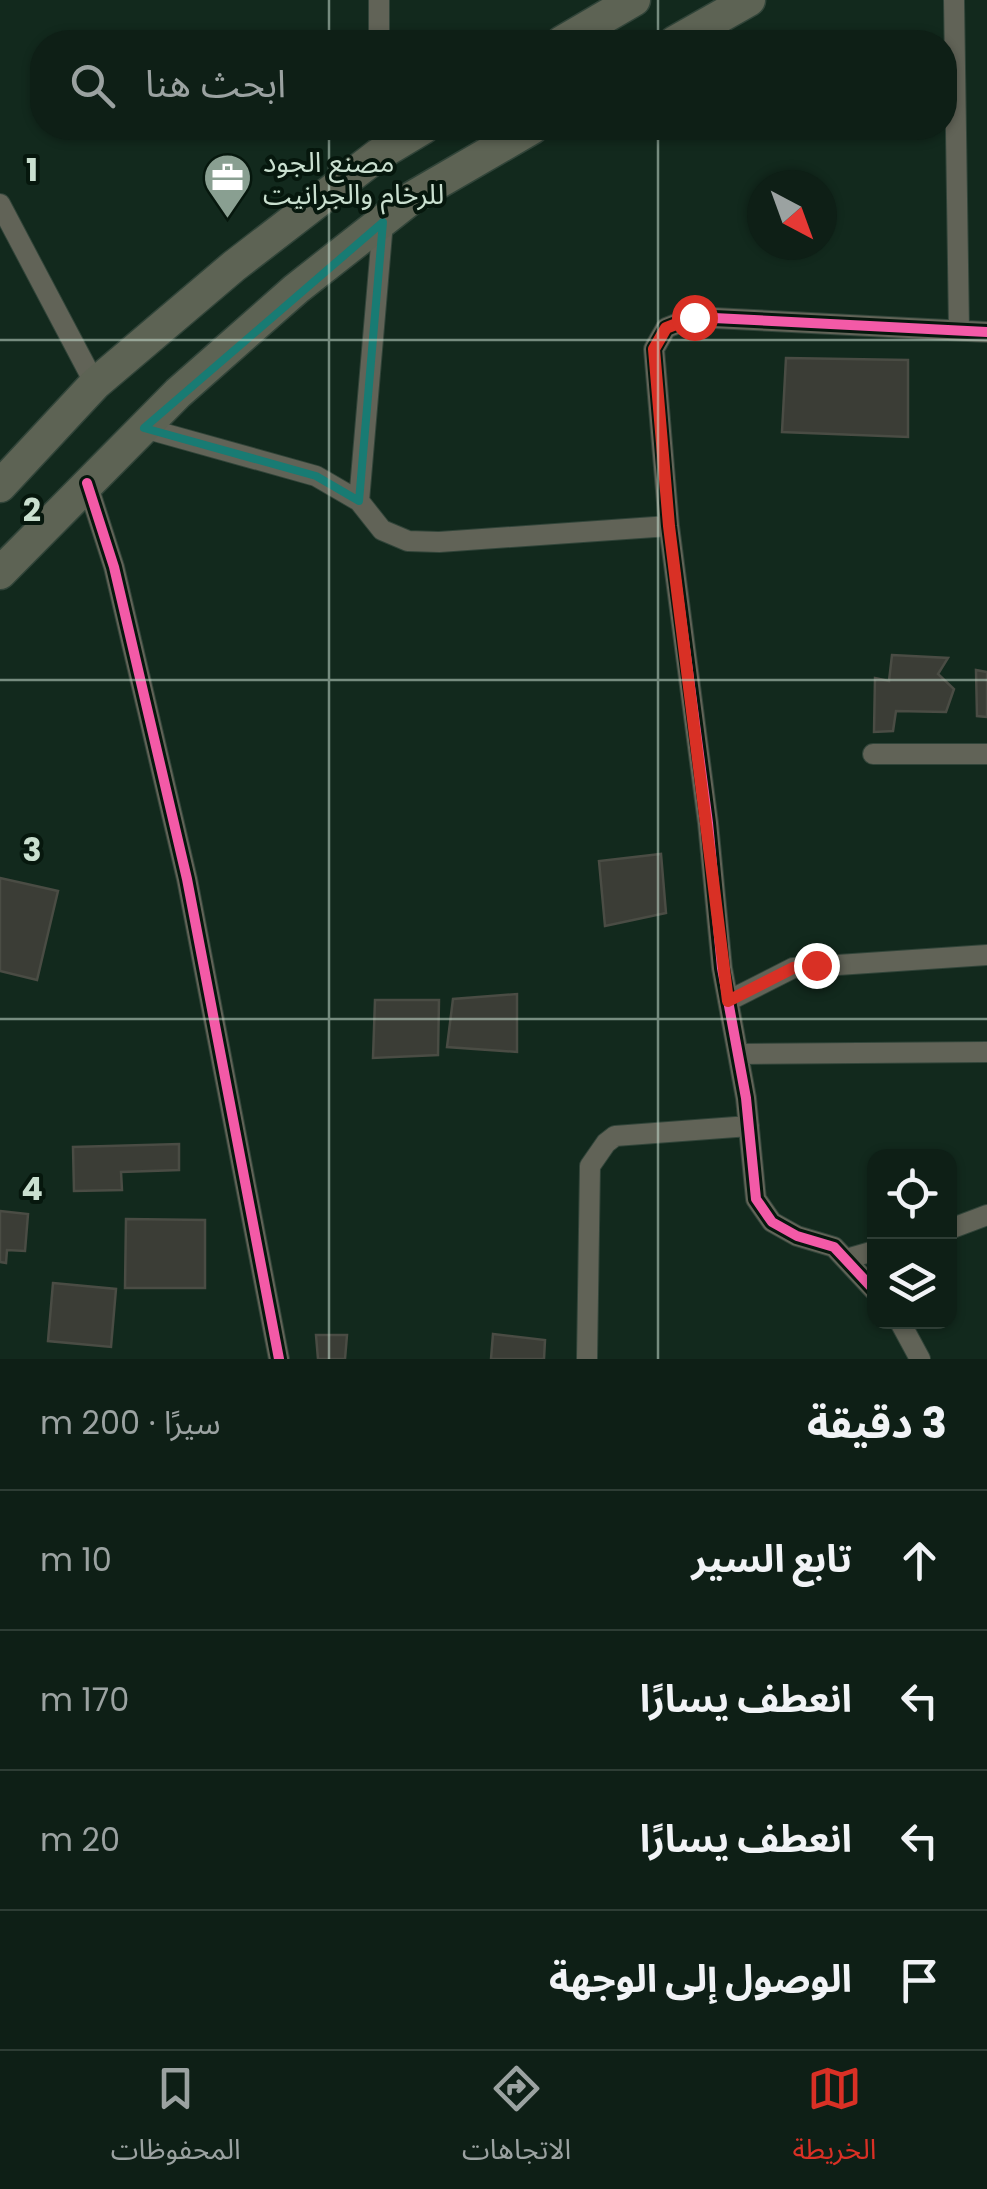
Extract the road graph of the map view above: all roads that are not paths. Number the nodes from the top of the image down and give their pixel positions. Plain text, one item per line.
1 (379, 0) edge
2 (634, 0) edge
3 (749, 0) edge
4 (954, 0) edge
5 (379, 30) edge
6 (583, 30) edge
7 (697, 30) edge
8 (954, 30) edge
9 (512, 140) edge
10 (956, 140) edge
11 (378, 141) edge
12 (0, 204) edge
13 (382, 222) junction
14 (959, 330) junction
15 (987, 332) edge
16 (96, 384) junction
17 (144, 428) junction
18 (87, 483) junction
19 (0, 486) edge
20 (359, 501) junction
21 (669, 526) junction
22 (0, 573) edge
23 (873, 754) dead end
24 (987, 754) edge
25 (987, 955) edge
26 (728, 1001) junction
27 (987, 1052) edge
28 (738, 1054) junction
29 (749, 1126) junction
30 (987, 1215) edge
31 (957, 1226) edge
32 (867, 1253) edge
33 (846, 1260) junction
34 (867, 1282) edge
35 (904, 1329) edge
36 (279, 1359) edge
37 (587, 1359) edge
38 (920, 1359) edge

1 - 5 street
2 - 6 main road
3 - 7 main road
4 - 8 street
9 - 13 main road
10 - 14 street
11 - 16 main road
12 - 16 street
13 - 17 main road
13 - 20 street
14 - 15 street
14 - 21 street
16 - 19 main road
17 - 18 main road
17 - 20 street
18 - 22 main road
18 - 36 street
20 - 21 street
21 - 26 street
23 - 24 street
25 - 26 street
26 - 28 street
27 - 28 street
28 - 29 street
29 - 33 street
29 - 37 street
30 - 31 street
32 - 33 street
33 - 34 street
35 - 38 street

